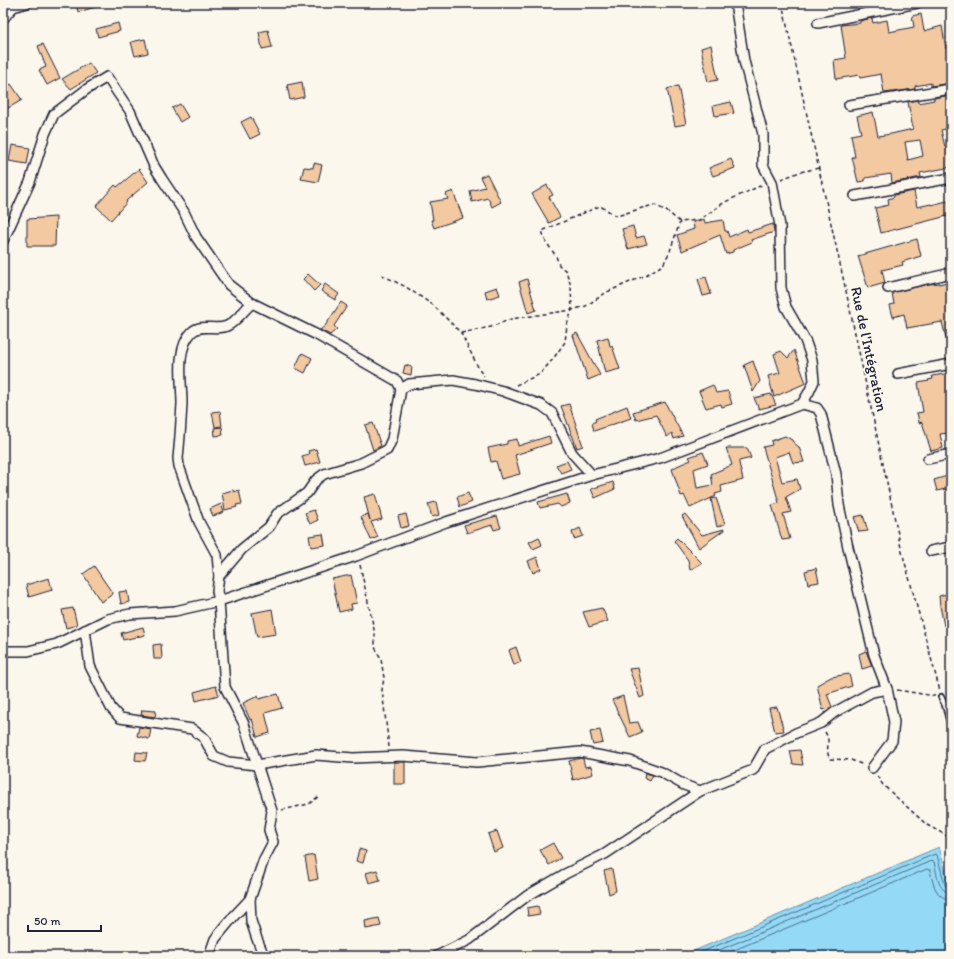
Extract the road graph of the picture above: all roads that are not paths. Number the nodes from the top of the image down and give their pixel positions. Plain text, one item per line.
1 (27, 3) edge
2 (735, 3) edge
3 (917, 3) edge
4 (14, 7) junction
5 (3, 8) edge
6 (3, 19) edge
7 (818, 23) dead end
8 (951, 89) edge
9 (850, 105) dead end
10 (951, 178) edge
11 (855, 196) dead end
12 (3, 241) edge
13 (951, 273) edge
14 (888, 288) dead end
15 (252, 303) junction
16 (951, 364) edge
17 (898, 374) dead end
18 (401, 389) junction
19 (802, 404) junction
20 (951, 454) edge
21 (928, 459) dead end
22 (592, 475) junction
23 (951, 546) edge
24 (931, 551) dead end
25 (219, 576) junction
26 (219, 601) junction
27 (85, 630) junction
28 (3, 651) edge
29 (887, 689) junction
30 (941, 697) road end
31 (951, 727) edge
32 (257, 765) junction
33 (872, 768) road end
34 (700, 792) junction
35 (250, 899) junction
36 (209, 956) edge
37 (264, 956) edge
38 (437, 956) edge

1 - 4 street
2 - 19 street
3 - 7 street
4 - 5 street
4 - 6 street
8 - 9 street
10 - 11 street
12 - 15 street
13 - 14 street
15 - 18 street
15 - 25 street
16 - 17 street
18 - 22 street
18 - 25 street
19 - 22 street
19 - 29 street
20 - 21 street
22 - 26 street
23 - 24 street
25 - 26 street
26 - 27 street
26 - 32 street
27 - 28 street
27 - 32 street
29 - 33 street
29 - 34 street
30 - 31 lane
32 - 34 street
32 - 35 street
34 - 38 street
35 - 36 street
35 - 37 street

